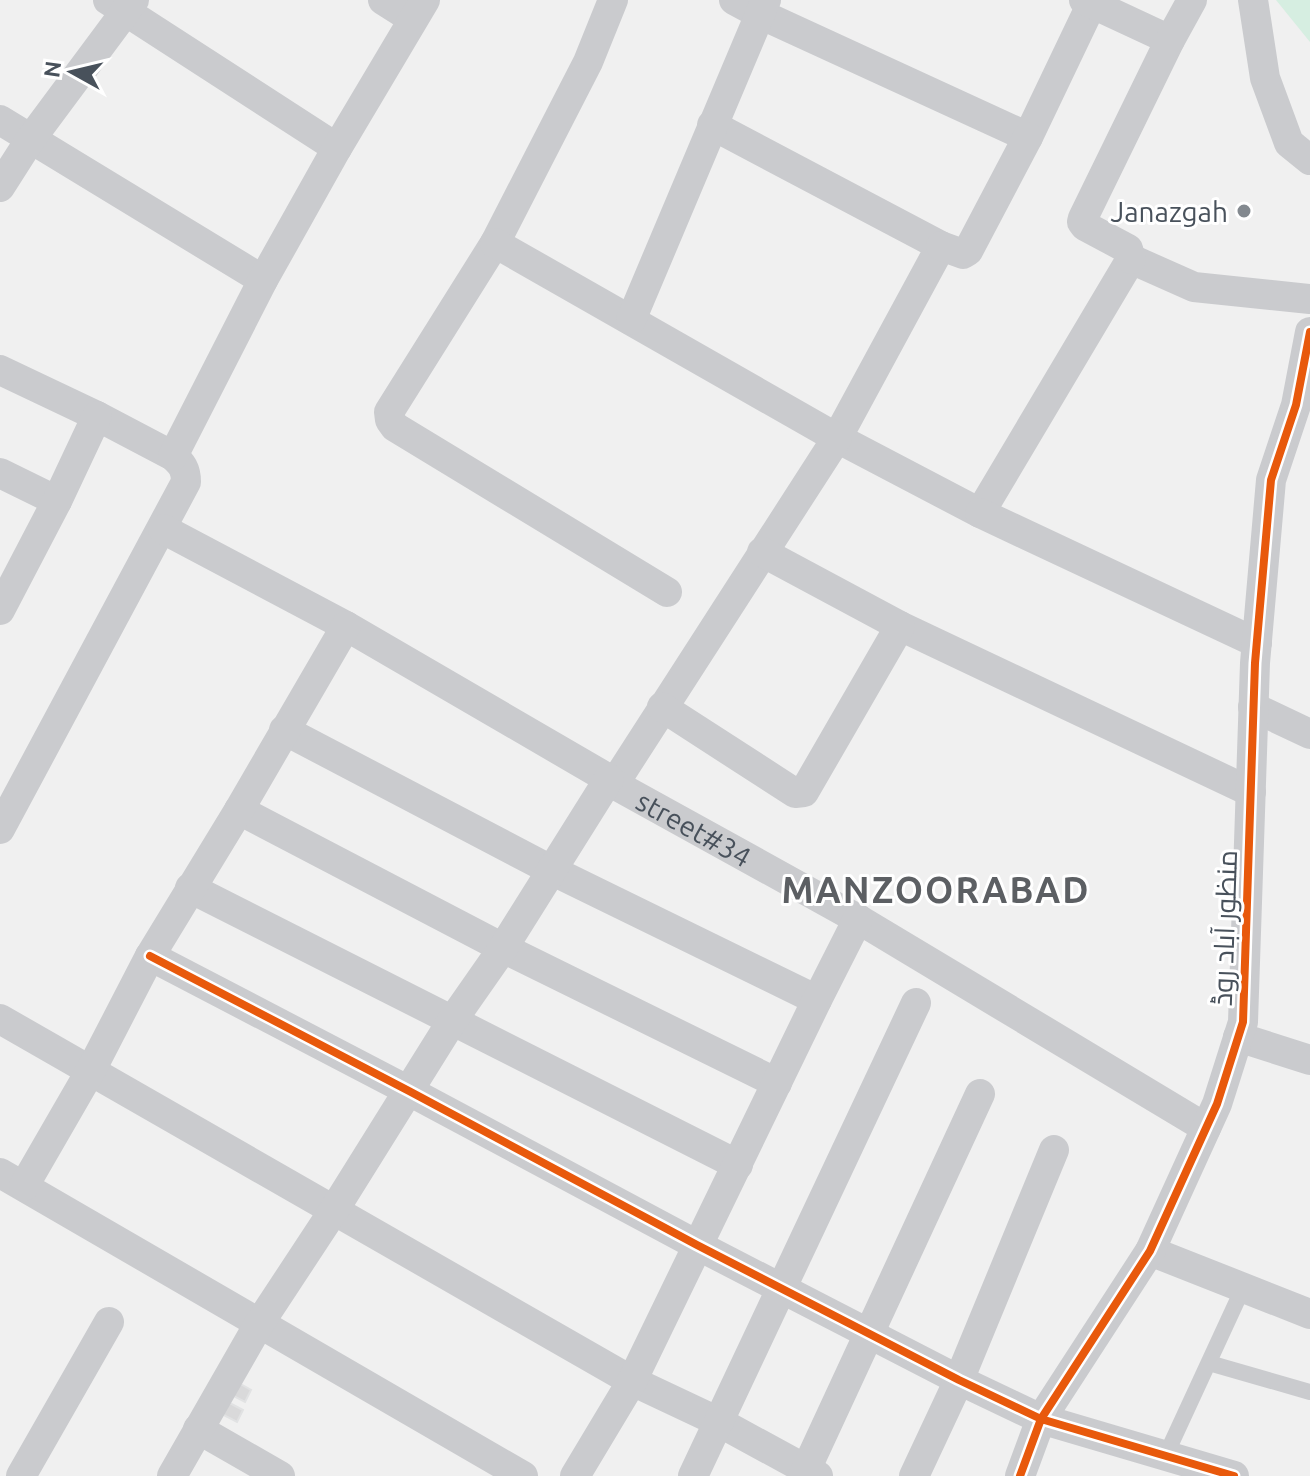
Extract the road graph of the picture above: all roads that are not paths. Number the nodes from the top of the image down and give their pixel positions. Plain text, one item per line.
1 (383, 0) edge
2 (613, 0) edge
3 (734, 0) edge
4 (1192, 0) edge
5 (1253, 0) edge
6 (123, 4) edge
7 (1099, 4) edge
8 (763, 7) edge
9 (419, 10) edge
10 (1170, 40) junction
11 (0, 120) edge
12 (712, 125) junction
13 (1028, 137) junction
14 (30, 140) junction
15 (337, 148) junction
16 (1310, 160) edge
17 (0, 187) edge
18 (495, 243) junction
19 (941, 246) junction
20 (1131, 259) junction
21 (263, 280) junction
22 (1310, 299) edge
23 (631, 320) junction
24 (1310, 332) edge
25 (0, 370) edge
26 (97, 416) junction
27 (837, 438) junction
28 (173, 456) junction
29 (0, 473) edge
30 (57, 501) junction
31 (980, 513) junction
32 (163, 529) junction
33 (762, 552) junction
34 (667, 592) dead end
35 (0, 610) edge
36 (346, 626) junction
37 (900, 626) junction
38 (1257, 643) junction
39 (662, 707) junction
40 (1253, 707) junction
41 (284, 730) junction
42 (1310, 734) edge
43 (611, 781) junction
44 (1251, 792) junction
45 (239, 810) junction
46 (3, 818) edge
47 (551, 870) junction
48 (190, 888) junction
49 (858, 919) junction
50 (503, 948) junction
51 (150, 956) junction
52 (817, 1000) junction
53 (916, 1003) dead end
54 (0, 1019) edge
55 (452, 1021) junction
56 (1238, 1037) junction
57 (1310, 1060) edge
58 (91, 1070) junction
59 (777, 1083) junction
60 (409, 1091) junction
61 (980, 1094) dead end
62 (1206, 1128) junction
63 (1054, 1150) dead end
64 (738, 1165) junction
65 (12, 1179) edge
66 (334, 1210) junction
67 (697, 1245) junction
68 (1150, 1251) junction
69 (1243, 1288) junction
70 (782, 1289) junction
71 (1310, 1314) edge
72 (109, 1322) dead end
73 (259, 1324) junction
74 (870, 1334) junction
75 (1209, 1363) junction
76 (959, 1380) junction
77 (632, 1381) junction
78 (1310, 1392) edge
79 (1041, 1419) junction
80 (719, 1422) junction
81 (198, 1429) junction
82 (1165, 1457) junction
83 (809, 1474) edge
84 (21, 1476) edge
85 (172, 1476) edge
86 (280, 1476) edge
87 (523, 1476) edge
88 (575, 1476) edge
89 (693, 1476) edge
90 (914, 1476) edge
91 (1020, 1476) edge
92 (1234, 1476) edge

1 - 9 street
2 - 18 street
3 - 8 street
4 - 10 street
5 - 16 street
6 - 14 street
6 - 15 street
7 - 10 street
7 - 13 street
8 - 12 street
8 - 13 street
9 - 15 street
10 - 20 street
11 - 14 street
12 - 19 street
12 - 23 street
13 - 19 street
14 - 17 street
14 - 21 street
15 - 21 street
18 - 23 street
18 - 34 street
19 - 27 street
20 - 22 street
20 - 31 street
21 - 28 street
23 - 27 street
24 - 38 street, منظور آباد روڈ
25 - 26 street
26 - 28 street
26 - 30 street
27 - 31 street
27 - 33 street
28 - 32 street
29 - 30 street
30 - 35 street
31 - 38 street
32 - 36 street, street#34
32 - 46 street
33 - 37 street
33 - 39 street
36 - 41 street
36 - 43 street, street#34
37 - 39 street
37 - 44 street
38 - 40 street, منظور آباد روڈ
39 - 43 street
40 - 42 street
40 - 44 street, منظور آباد روڈ
41 - 45 street
41 - 47 street
43 - 47 street
43 - 49 street, street#34
44 - 56 street, منظور آباد روڈ
45 - 48 street
45 - 50 street
47 - 50 street
47 - 52 street
48 - 51 street
48 - 55 street
49 - 52 street
49 - 62 street, street#34
50 - 55 street
50 - 59 street
51 - 58 street
51 - 60 street
52 - 59 street
53 - 70 street
54 - 58 street
55 - 60 street
55 - 64 street
56 - 57 street
56 - 62 street, منظور آباد روڈ
58 - 65 street
58 - 66 street
59 - 64 street
60 - 66 street
60 - 67 street
61 - 74 street
62 - 68 street, منظور آباد روڈ
63 - 76 street
64 - 67 street
65 - 73 street
66 - 73 street
66 - 77 street
67 - 70 street
67 - 77 street
68 - 69 street
68 - 79 street, منظور آباد روڈ
69 - 71 street
69 - 75 lane
70 - 74 street
70 - 80 street
72 - 84 street
73 - 81 street
73 - 87 street
74 - 76 street
74 - 83 street
75 - 78 lane
75 - 82 lane
76 - 79 street
76 - 90 street
77 - 80 street
77 - 88 street
79 - 82 street
79 - 91 street, منظور آباد روڈ
80 - 83 street
80 - 89 street
81 - 85 street
81 - 86 street
82 - 92 street

